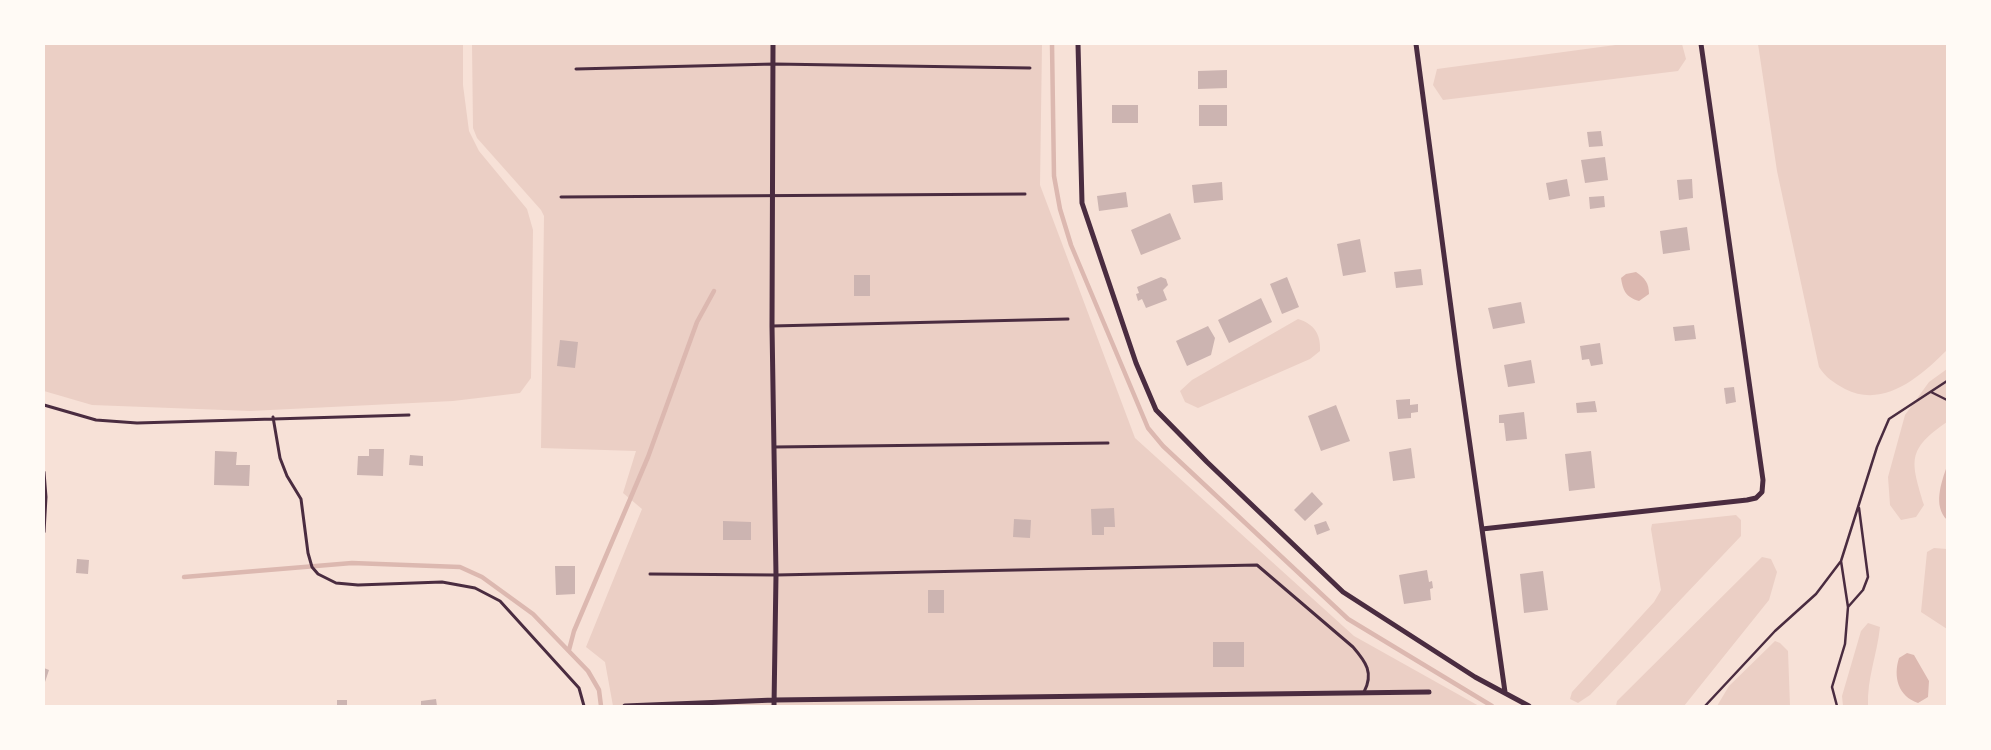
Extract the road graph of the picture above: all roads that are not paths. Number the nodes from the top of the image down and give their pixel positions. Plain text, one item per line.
1 (774, 44) edge
2 (1078, 44) edge
3 (1416, 44) edge
4 (1701, 44) edge
5 (774, 64) junction
6 (1030, 68) dead end
7 (576, 69) dead end
8 (1025, 194) dead end
9 (773, 197) junction
10 (561, 198) dead end
11 (1068, 319) dead end
12 (772, 326) junction
13 (44, 405) edge
14 (409, 414) dead end
15 (273, 417) junction
16 (1108, 443) dead end
17 (774, 447) junction
18 (44, 472) edge
19 (1482, 529) junction
20 (44, 532) edge
21 (650, 574) dead end
22 (776, 575) junction
23 (1429, 692) dead end
24 (1505, 692) junction
25 (1363, 695) junction
26 (774, 703) edge
27 (584, 706) edge
28 (625, 706) edge
29 (1529, 706) edge

1 - 5 street
2 - 24 street
3 - 19 street
4 - 19 street
5 - 6 lane
5 - 7 lane
5 - 9 street
8 - 9 lane
9 - 10 lane
9 - 12 street
11 - 12 lane
12 - 17 street
13 - 15 lane
14 - 15 lane
15 - 27 lane
16 - 17 lane
17 - 22 street
18 - 20 lane
19 - 24 street
21 - 22 lane
22 - 25 lane
22 - 26 street
23 - 25 street
24 - 29 street
25 - 26 street
26 - 28 street

